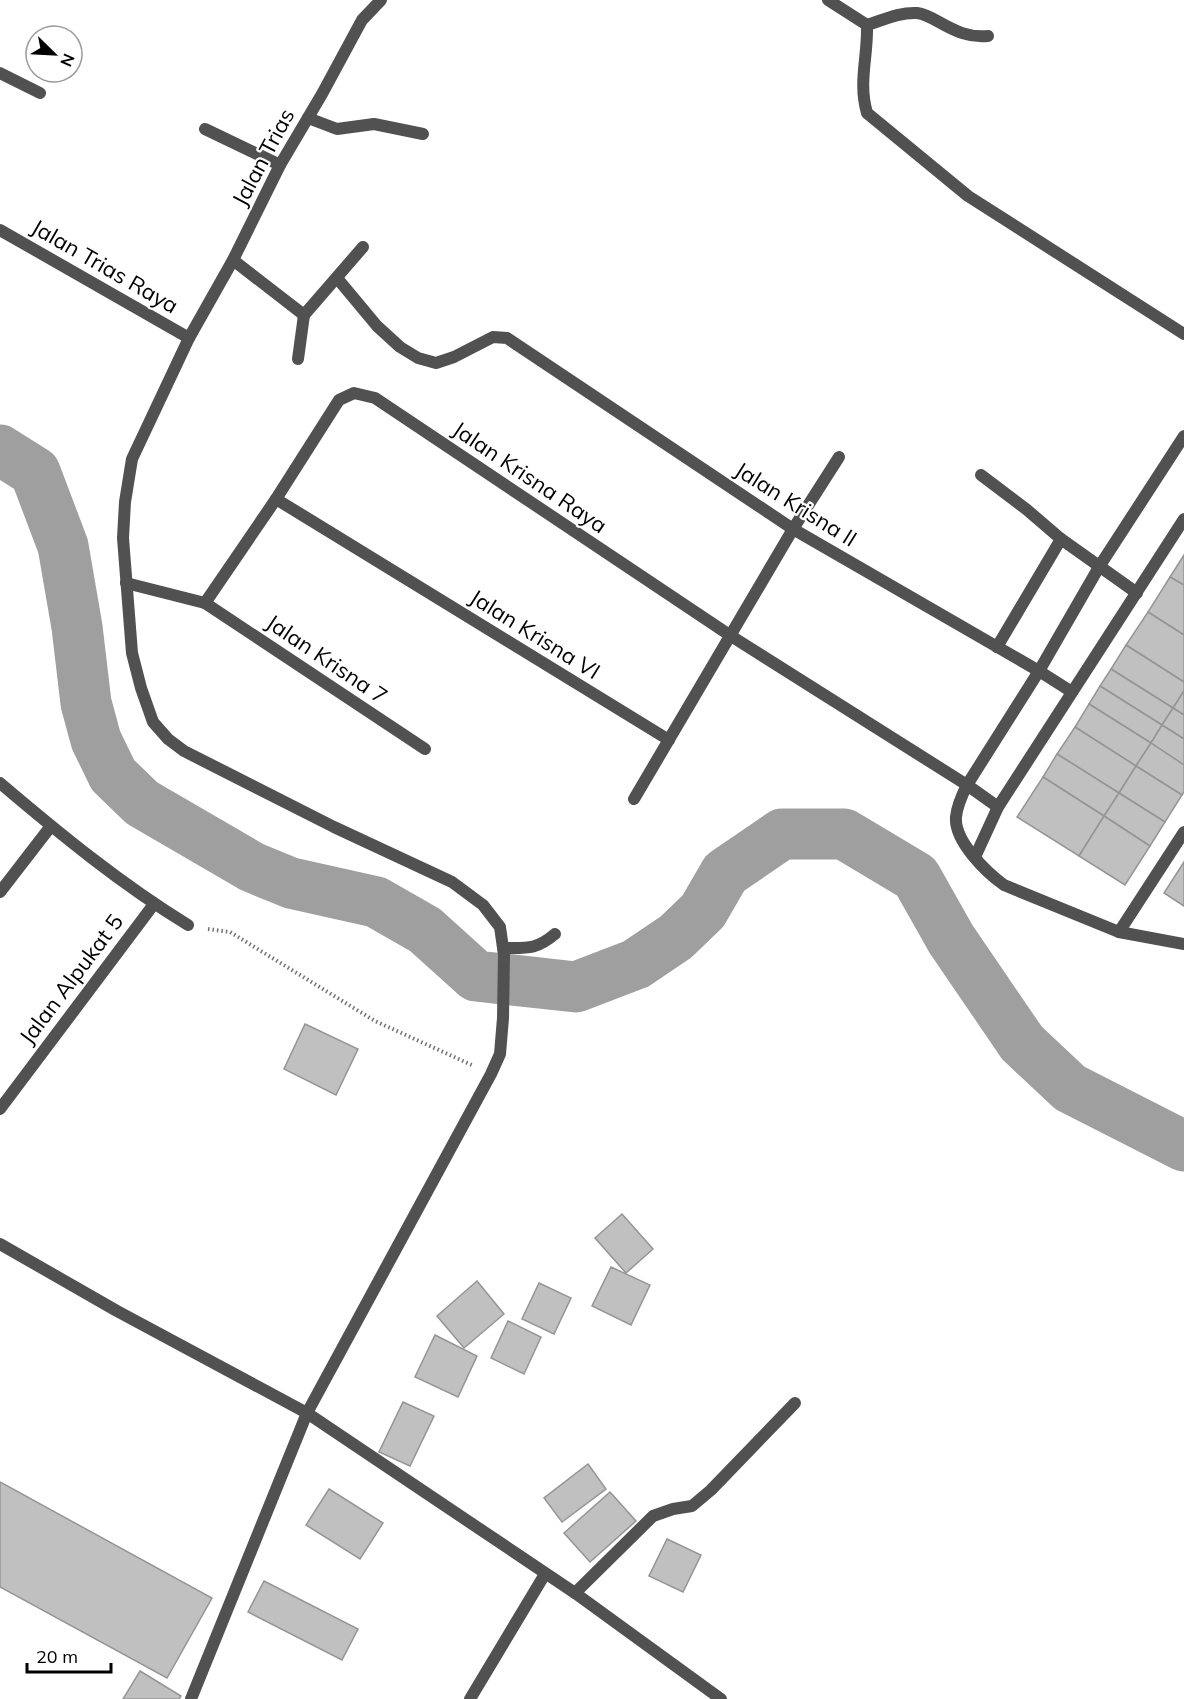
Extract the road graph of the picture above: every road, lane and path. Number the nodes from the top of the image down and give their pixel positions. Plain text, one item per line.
1 (381, 0) edge
2 (828, 0) edge
3 (867, 25) junction
4 (988, 36) dead end
5 (0, 73) edge
6 (40, 93) dead end
7 (308, 118) junction
8 (205, 129) dead end
9 (423, 134) dead end
10 (280, 165) junction
11 (0, 230) edge
12 (363, 247) dead end
13 (233, 260) junction
14 (337, 278) junction
15 (304, 315) junction
16 (1184, 334) edge
17 (189, 338) junction
18 (298, 359) dead end
19 (1184, 436) edge
20 (839, 457) dead end
21 (981, 475) dead end
22 (276, 499) junction
23 (1184, 519) edge
24 (793, 530) junction
25 (1061, 539) junction
26 (1099, 567) junction
27 (126, 583) junction
28 (1137, 594) junction
29 (205, 603) junction
30 (731, 636) junction
31 (997, 647) junction
32 (1038, 671) junction
33 (1072, 692) junction
34 (669, 740) junction
35 (425, 749) dead end
36 (0, 783) edge
37 (967, 785) junction
38 (634, 799) dead end
39 (998, 807) junction
40 (51, 826) junction
41 (1184, 832) edge
42 (975, 857) junction
43 (0, 892) edge
44 (154, 904) junction
45 (188, 925) joint
46 (1119, 932) junction
47 (555, 934) dead end
48 (1184, 944) edge
49 (504, 951) junction
50 (491, 1074) junction
51 (0, 1109) edge
52 (0, 1244) edge
53 (795, 1403) dead end
54 (307, 1413) junction
55 (545, 1574) junction
56 (575, 1593) junction
57 (191, 1699) edge
58 (470, 1699) edge
59 (721, 1699) edge

1 - 7 street, Jalan Trias
2 - 3 street
3 - 4 street
3 - 16 street
5 - 6 street
7 - 9 street
7 - 10 street, Jalan Trias
8 - 10 street
10 - 13 street, Jalan Trias
11 - 17 street, Jalan Trias Raya
12 - 14 street
13 - 15 street
13 - 17 street, Jalan Trias
14 - 15 street
14 - 24 street, Jalan Krisna II
15 - 18 street
17 - 27 street, Jalan Trias
19 - 26 street
20 - 24 street
21 - 25 street
22 - 29 street, Jalan Krisna Raya
22 - 30 street, Jalan Krisna Raya
22 - 34 street, Jalan Krisna VI
23 - 28 street
24 - 30 street
24 - 31 street, Jalan Krisna II
25 - 26 street
25 - 31 street
26 - 28 street
26 - 32 street
27 - 29 street
27 - 49 street, Jalan Trias
28 - 33 street
29 - 35 street, Jalan Krisna 7
30 - 34 street
30 - 37 street, Jalan Krisna Raya
31 - 32 street, Jalan Krisna II
32 - 33 street, Jalan Krisna II
32 - 37 street
33 - 39 street
34 - 38 street
36 - 40 street
37 - 39 street, Jalan Krisna Raya
37 - 42 street
39 - 42 street
40 - 43 street
40 - 44 street
41 - 46 street
42 - 46 street
44 - 45 street
44 - 51 street, Jalan Alpukat 5
45 - 50 path
46 - 48 street
47 - 49 street
49 - 50 street, Jalan Trias
50 - 54 street, Jalan Trias
52 - 54 street
53 - 56 street
54 - 55 street
54 - 57 street, Jalan Trias
55 - 56 street
55 - 58 street
56 - 59 street

